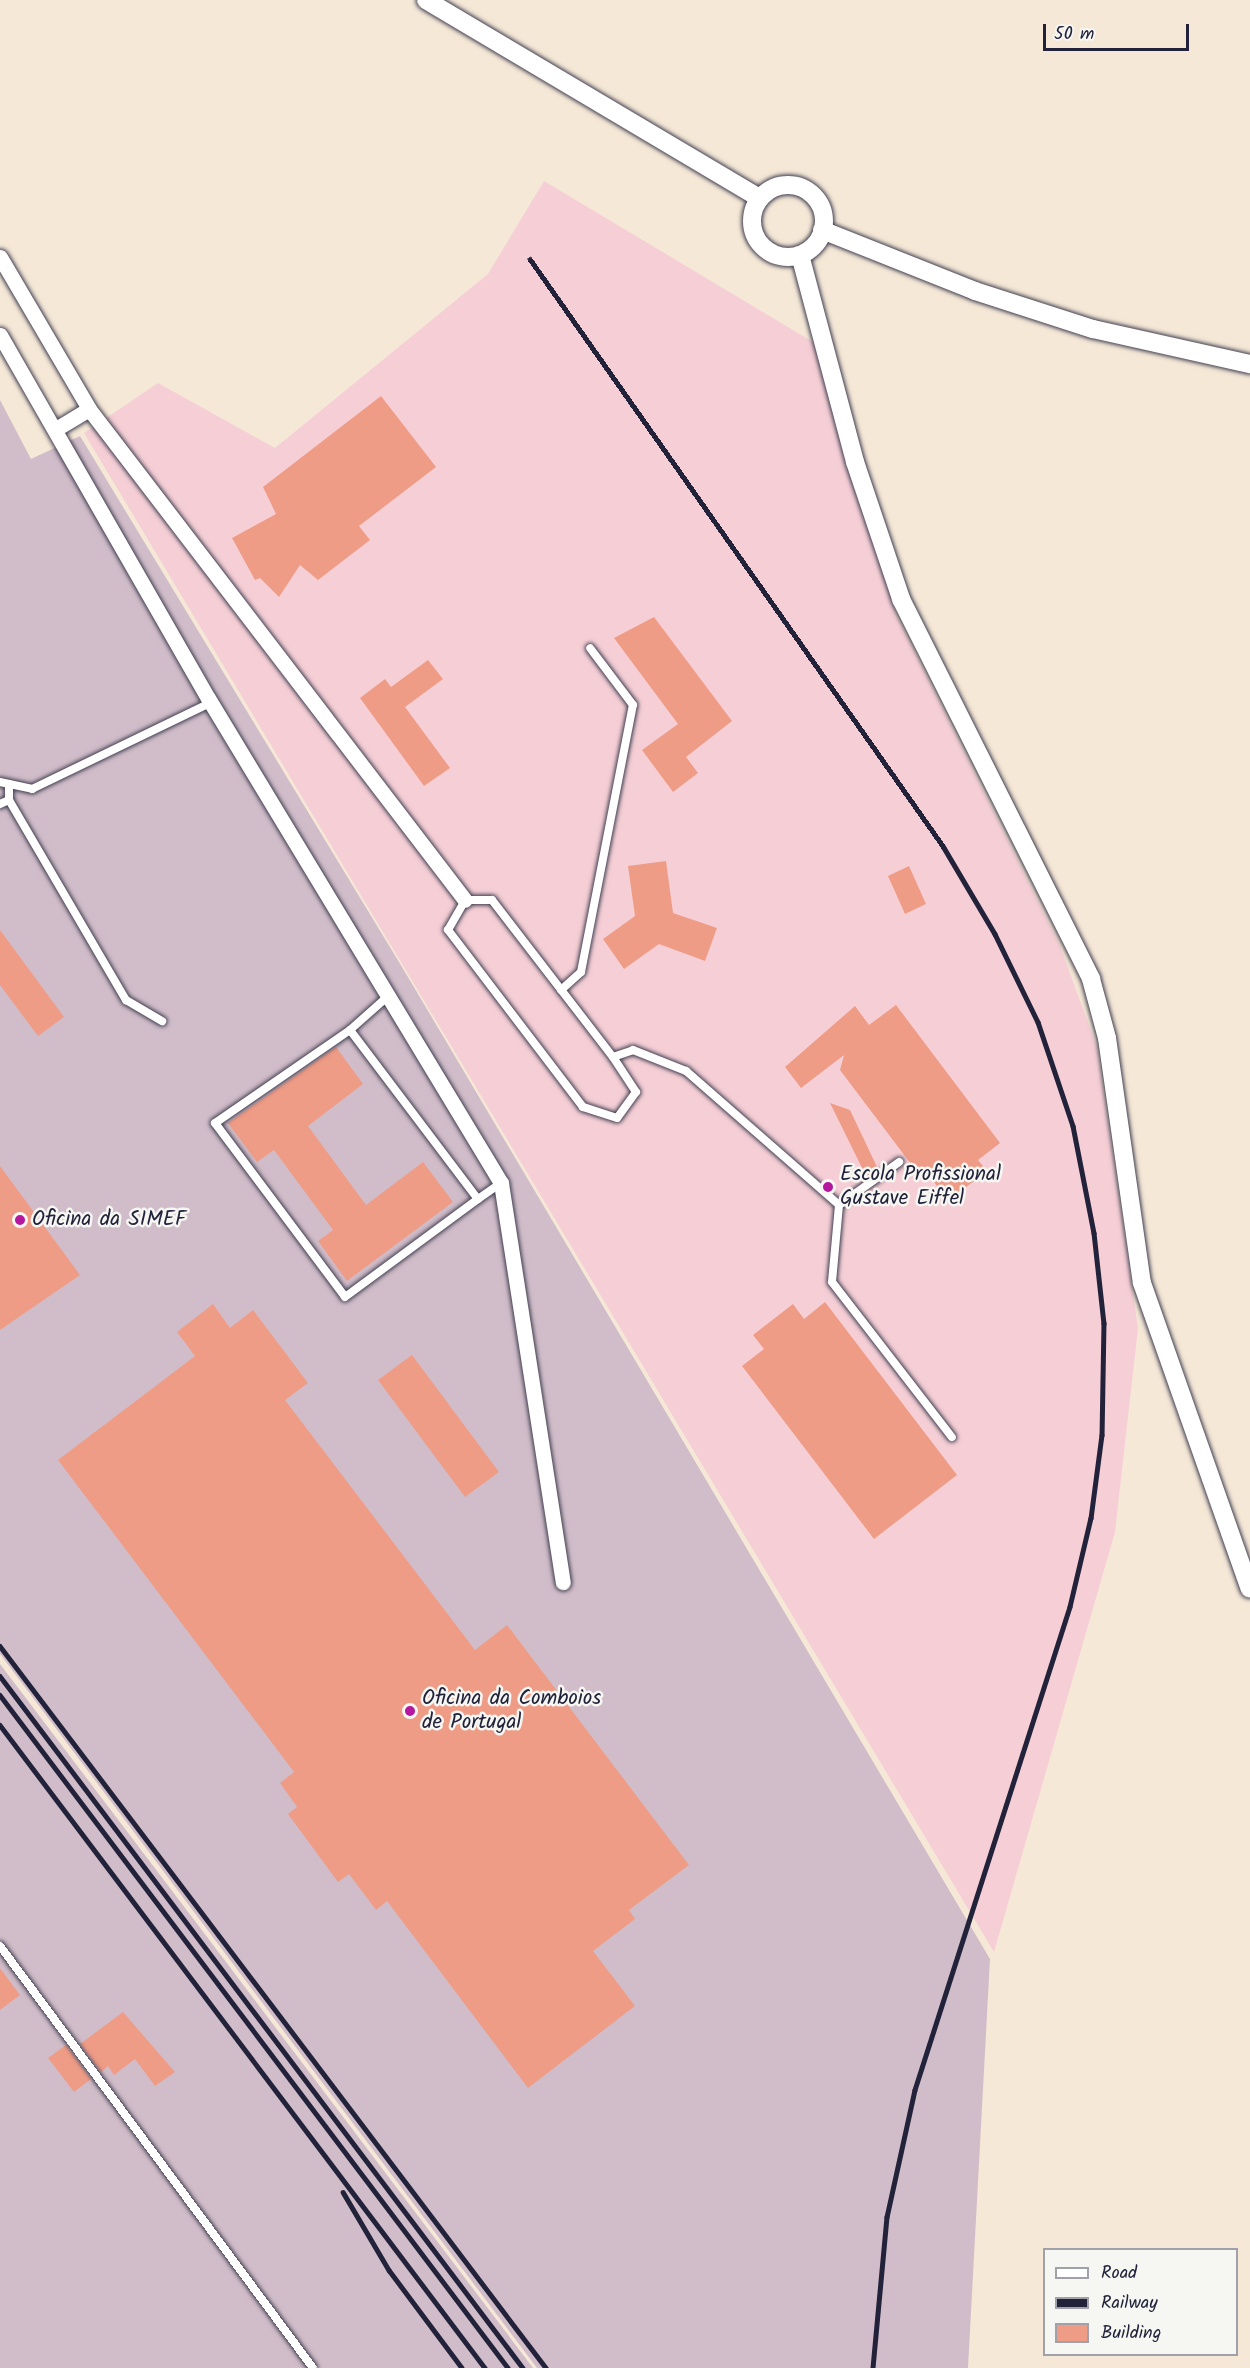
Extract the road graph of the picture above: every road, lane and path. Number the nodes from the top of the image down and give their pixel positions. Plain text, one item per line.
1 (426, 0) edge
2 (760, 198) junction
3 (822, 230) junction
4 (800, 255) junction
5 (0, 257) edge
6 (0, 334) edge
7 (1250, 364) edge
8 (89, 409) junction
9 (57, 428) junction
10 (590, 648) dead end
11 (210, 702) junction
12 (4, 783) edge
13 (9, 800) junction
14 (0, 804) edge
15 (465, 900) junction
16 (561, 990) junction
17 (386, 998) junction
18 (162, 1021) dead end
19 (350, 1030) junction
20 (613, 1057) junction
21 (899, 1161) dead end
22 (501, 1183) junction
23 (478, 1199) junction
24 (839, 1204) junction
25 (952, 1437) dead end
26 (563, 1582) dead end
27 (1250, 1589) edge
28 (0, 1946) edge
29 (313, 2368) edge

1 - 2 street
2 - 3 street
2 - 4 street
3 - 4 street
3 - 7 street
4 - 27 street
5 - 8 street
6 - 9 street
8 - 9 street
8 - 15 street
9 - 11 street
10 - 16 lane
11 - 12 lane
11 - 17 street
12 - 13 lane
13 - 14 lane
13 - 18 lane
15 - 16 lane
15 - 20 lane
16 - 20 lane
17 - 19 lane
17 - 22 street
19 - 23 lane
19 - 23 lane
20 - 24 lane
21 - 24 lane
22 - 23 lane
22 - 26 street
24 - 25 lane
28 - 29 lane

